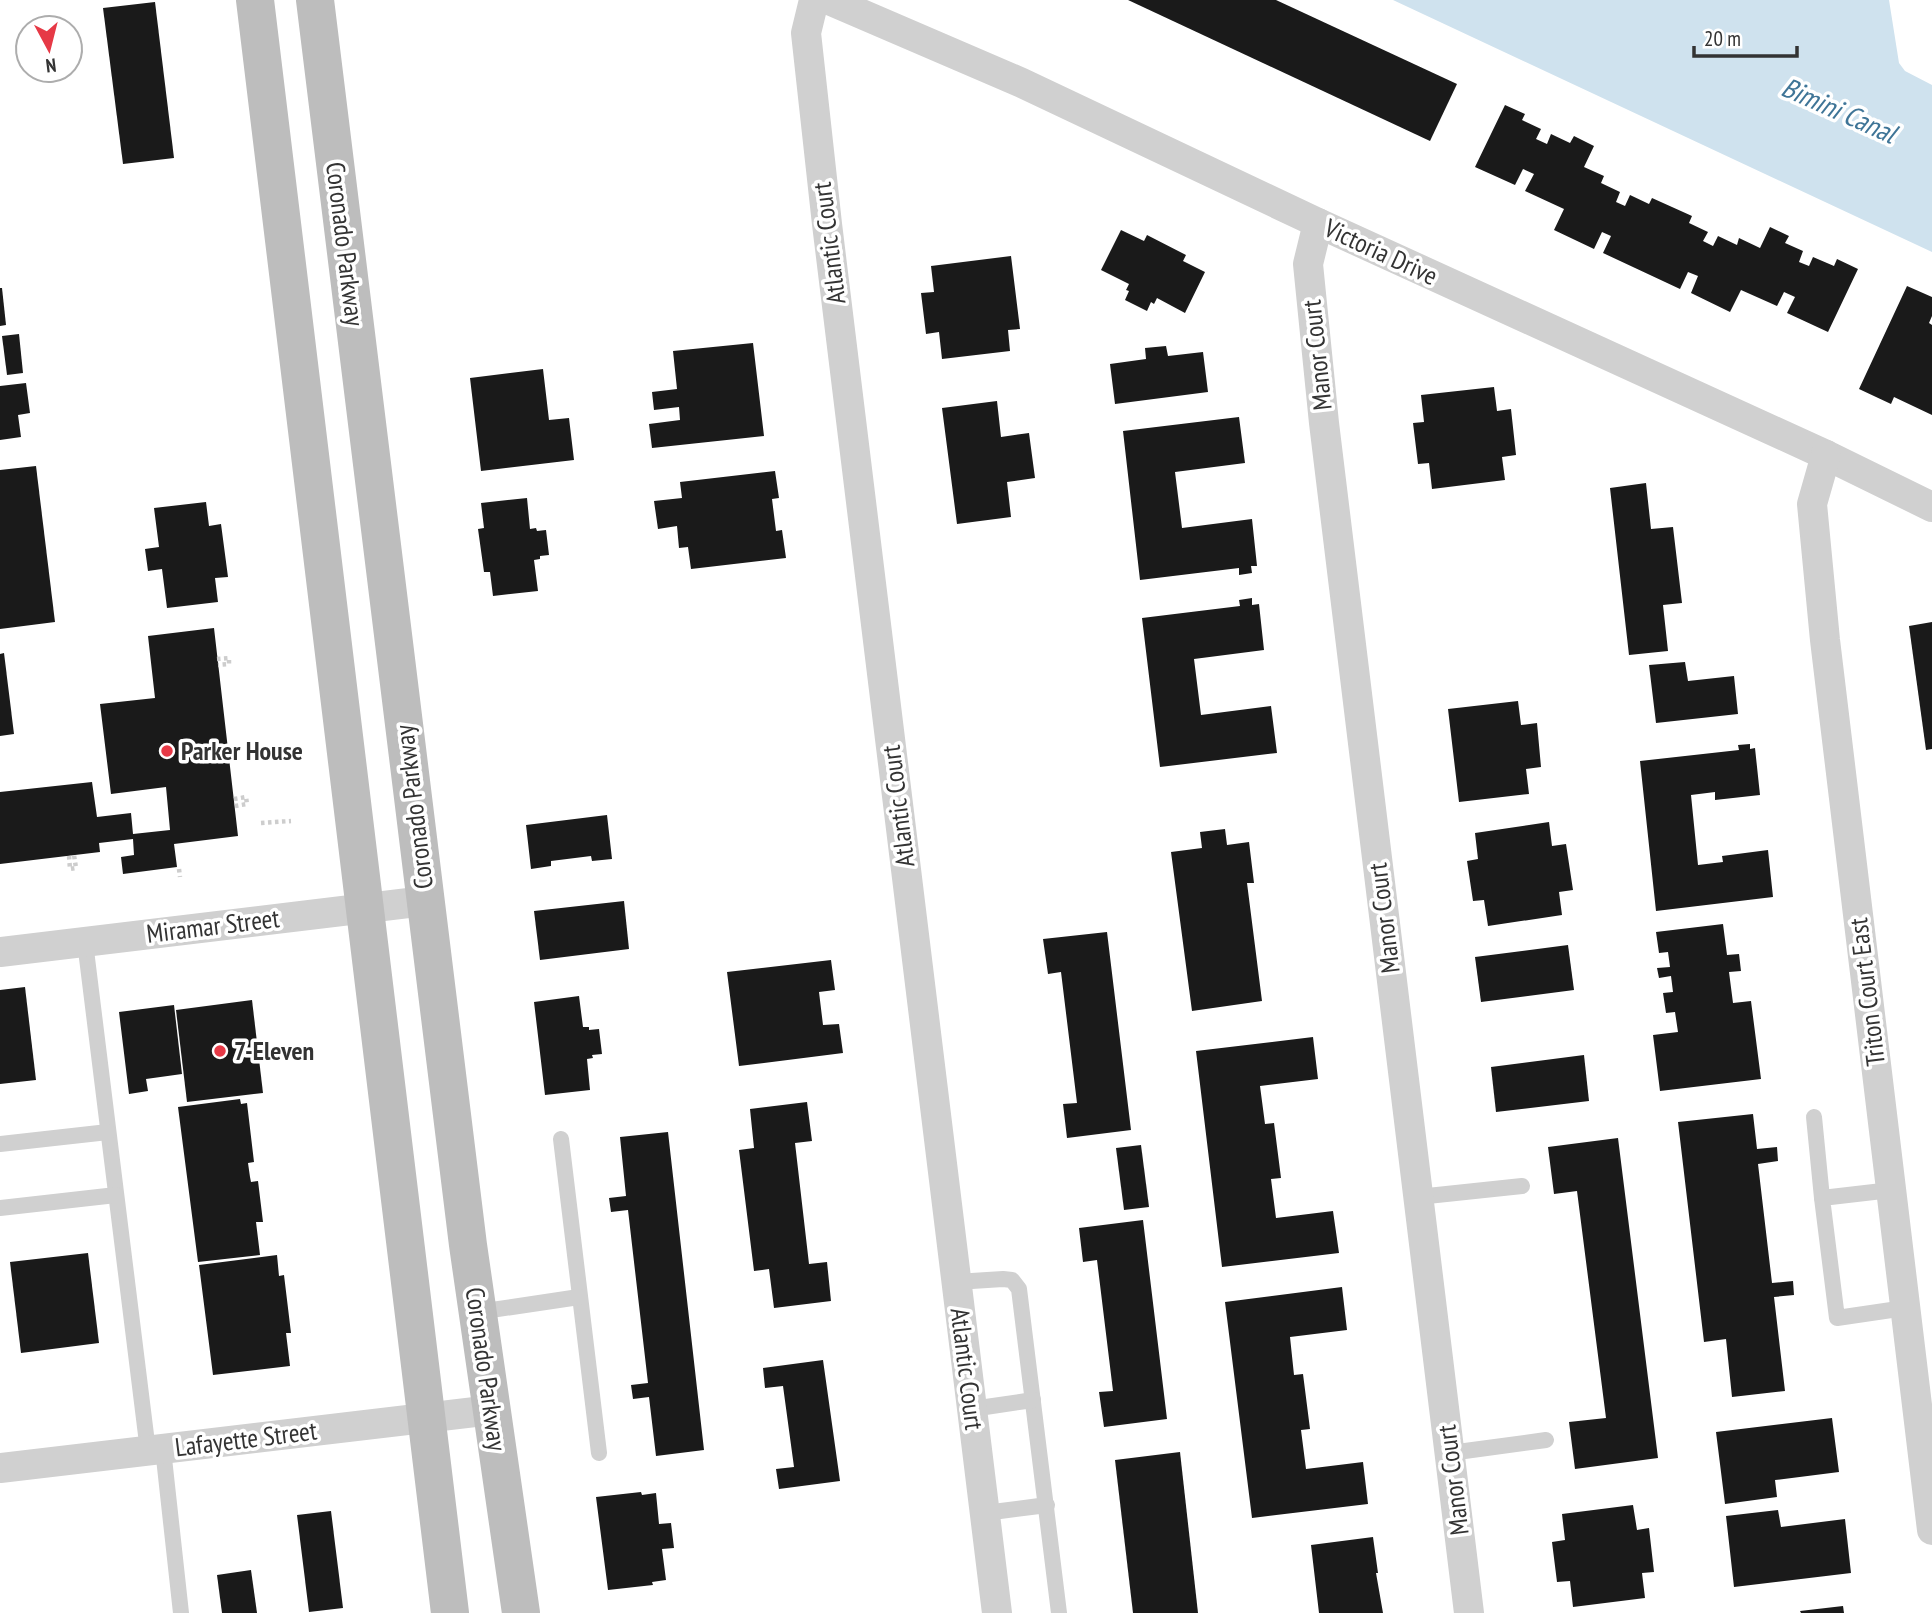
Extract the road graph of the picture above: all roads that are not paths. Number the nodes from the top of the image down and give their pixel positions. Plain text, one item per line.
1 (255, 0) edge
2 (315, 0) edge
3 (814, 0) edge
4 (829, 0) edge
5 (1318, 223) junction
6 (1826, 455) junction
7 (1932, 507) edge
8 (425, 901) junction
9 (366, 908) junction
10 (85, 942) junction
11 (0, 952) edge
12 (1814, 1117) dead end
13 (108, 1132) junction
14 (561, 1139) dead end
15 (0, 1144) edge
16 (1522, 1186) dead end
17 (1891, 1190) junction
18 (116, 1195) junction
19 (1418, 1197) junction
20 (1822, 1198) junction
21 (0, 1208) edge
22 (957, 1282) junction
23 (579, 1297) junction
24 (1905, 1308) junction
25 (478, 1312) junction
26 (1033, 1401) junction
27 (972, 1409) junction
28 (492, 1410) junction
29 (425, 1419) junction
30 (1546, 1440) dead end
31 (155, 1450) junction
32 (599, 1453) dead end
33 (1450, 1453) junction
34 (0, 1468) edge
35 (1047, 1506) junction
36 (985, 1513) junction
37 (1932, 1530) edge
38 (181, 1613) edge
39 (450, 1613) edge
40 (521, 1613) edge
41 (997, 1613) edge
42 (1059, 1613) edge
43 (1469, 1613) edge

1 - 9 street
2 - 8 street, Coronado Parkway
3 - 22 street, Atlantic Court
4 - 5 street, Victoria Drive
5 - 6 street, Victoria Drive
5 - 19 street, Manor Court
6 - 7 street, Victoria Drive
6 - 17 street, Triton Court East
8 - 9 street, Miramar Street
8 - 25 street, Coronado Parkway
9 - 10 street, Miramar Street
9 - 29 street
10 - 11 street, Miramar Street
10 - 13 lane
12 - 20 lane
13 - 15 lane
13 - 18 lane
14 - 23 lane
16 - 19 lane
17 - 20 lane
17 - 24 street, Triton Court East
18 - 21 lane
18 - 31 lane
19 - 33 street, Manor Court
20 - 24 lane
22 - 26 lane
22 - 27 street, Atlantic Court
23 - 25 lane
23 - 32 lane
24 - 37 street, Triton Court East
25 - 28 street, Coronado Parkway
26 - 27 lane
26 - 35 lane
27 - 36 street, Atlantic Court
28 - 29 street, Lafayette Street
28 - 40 street, Coronado Parkway
29 - 31 street, Lafayette Street
29 - 39 street
30 - 33 lane
31 - 34 street, Lafayette Street
31 - 38 lane
33 - 43 street, Manor Court
35 - 36 lane
35 - 42 lane
36 - 41 street, Atlantic Court

